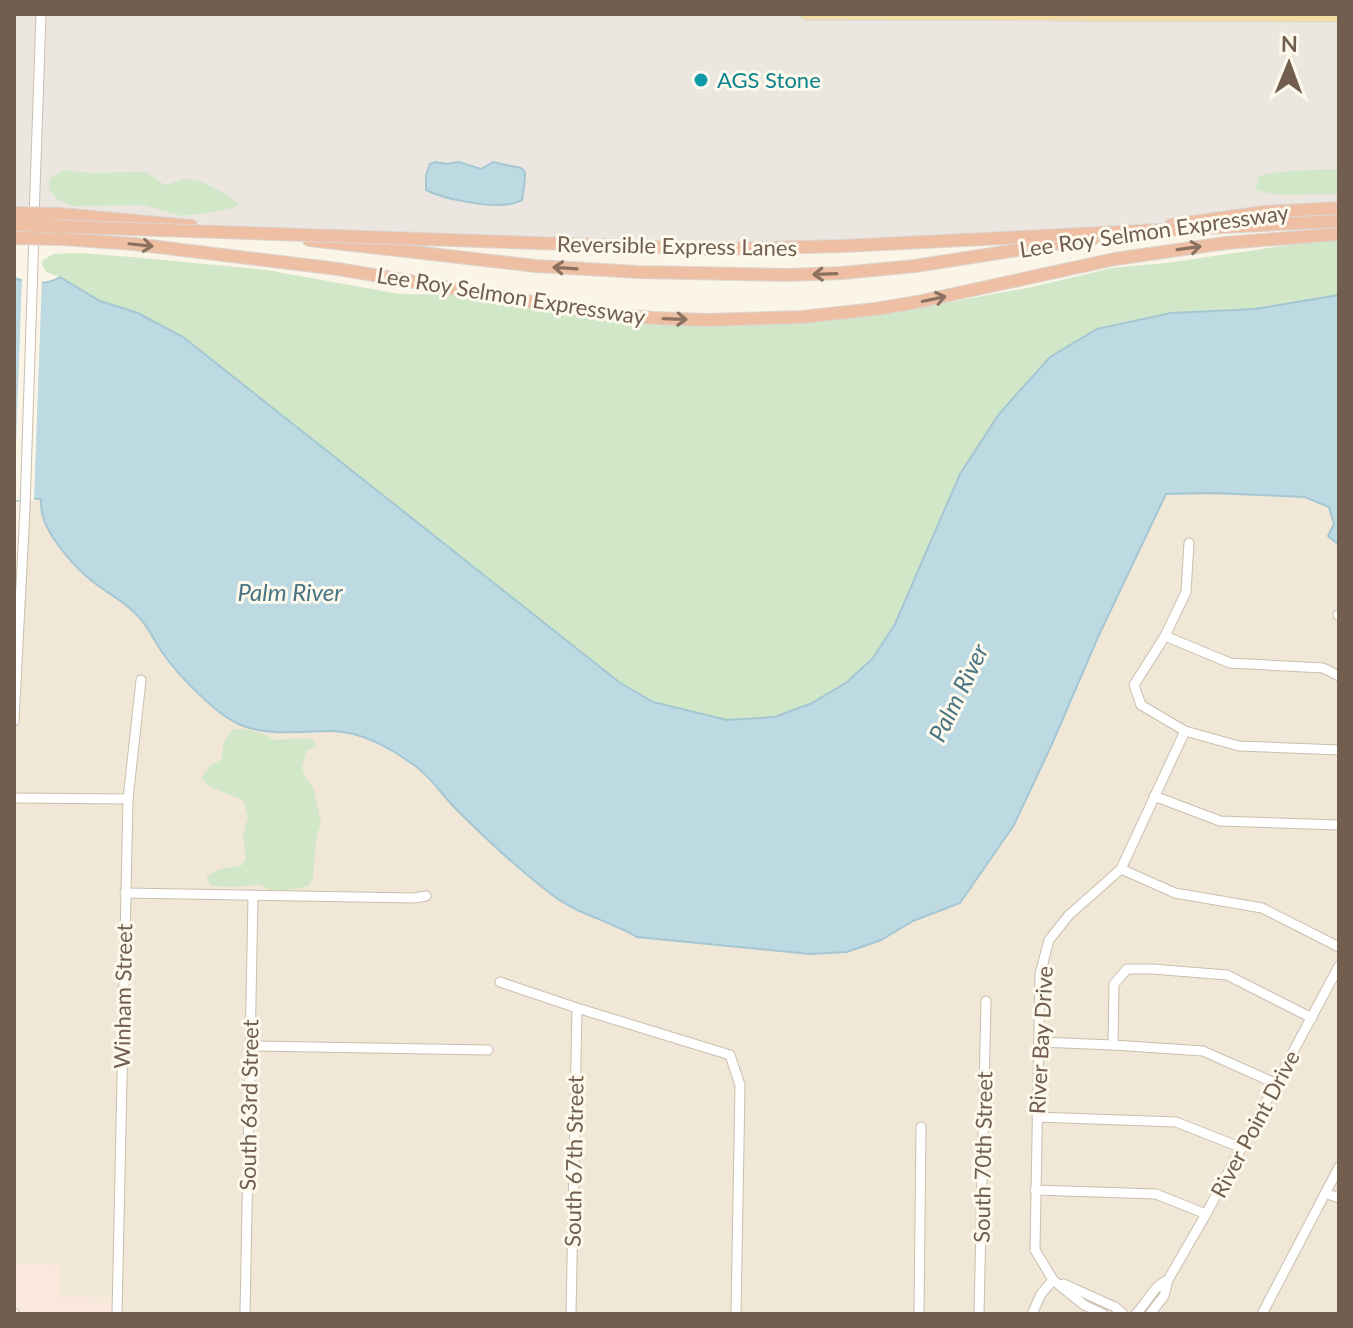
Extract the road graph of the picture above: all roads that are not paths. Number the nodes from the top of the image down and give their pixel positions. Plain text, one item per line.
1 (41, 14) edge
2 (806, 14) edge
3 (1091, 15) edge
4 (1292, 15) edge
5 (1339, 16) edge
6 (1339, 208) edge
7 (14, 213) edge
8 (1339, 221) edge
9 (14, 225) edge
10 (1339, 234) edge
11 (14, 238) edge
12 (1189, 543) dead end
13 (1165, 636) junction
14 (15, 656) edge
15 (1339, 676) edge
16 (141, 680) dead end
17 (14, 721) edge
18 (1185, 731) junction
19 (1339, 750) edge
20 (1154, 796) junction
21 (14, 798) edge
22 (128, 799) junction
23 (1339, 825) edge
24 (1121, 869) junction
25 (125, 893) junction
26 (253, 896) junction
27 (426, 896) dead end
28 (1339, 947) edge
29 (1339, 966) edge
30 (500, 982) dead end
31 (986, 1001) dead end
32 (577, 1008) junction
33 (1312, 1018) junction
34 (1039, 1042) junction
35 (1113, 1045) junction
36 (251, 1046) junction
37 (488, 1050) dead end
38 (1277, 1084) junction
39 (1037, 1117) junction
40 (921, 1127) dead end
41 (1242, 1148) junction
42 (1339, 1167) edge
43 (1035, 1190) junction
44 (1325, 1193) junction
45 (1339, 1198) edge
46 (1206, 1214) junction
47 (1053, 1280) junction
48 (1168, 1280) junction
49 (117, 1314) edge
50 (245, 1314) edge
51 (571, 1314) edge
52 (736, 1314) edge
53 (919, 1314) edge
54 (979, 1314) edge
55 (1032, 1314) edge
56 (1103, 1314) edge
57 (1123, 1314) edge
58 (1136, 1314) edge
59 (1150, 1314) edge
60 (1262, 1314) edge

1 - 14 street
2 - 3 main road
3 - 4 main road
4 - 5 main road
6 -> 7 highway, Lee Roy Selmon Expressway, bridge
8 - 9 highway, Reversible Express Lanes, bridge
11 -> 10 highway, Lee Roy Selmon Expressway, bridge
12 - 13 street
13 - 15 street
13 - 18 street
14 - 17 street
16 - 22 street, Winham Street
18 - 19 street
18 - 20 street, River Bay Drive
20 - 23 street
20 - 24 street, River Bay Drive
21 - 22 street
22 - 25 street, Winham Street
24 - 28 street
24 - 34 street, River Bay Drive
25 - 26 street
25 - 49 street, Winham Street
26 - 27 street
26 - 36 street, South 63rd Street
29 - 33 street, River Point Drive
30 - 32 street
31 - 54 street, South 70th Street
32 - 51 street, South 67th Street
32 - 52 street
33 - 35 street
33 - 38 street, River Point Drive
34 - 35 street
34 - 39 street, River Bay Drive
35 - 38 street
36 - 37 street
36 - 50 street, South 63rd Street
38 - 41 street, River Point Drive
39 - 41 street
39 - 43 street, River Bay Drive
40 - 53 street
41 - 46 street, River Point Drive
42 - 44 street
43 - 46 street
43 - 47 street, River Bay Drive
44 - 45 street
44 - 60 street
46 - 48 street, River Point Drive
47 - 55 street
47 - 56 street, River Bay Drive
47 - 57 street
48 - 58 street, River Point Drive
48 - 59 street, River Point Drive

